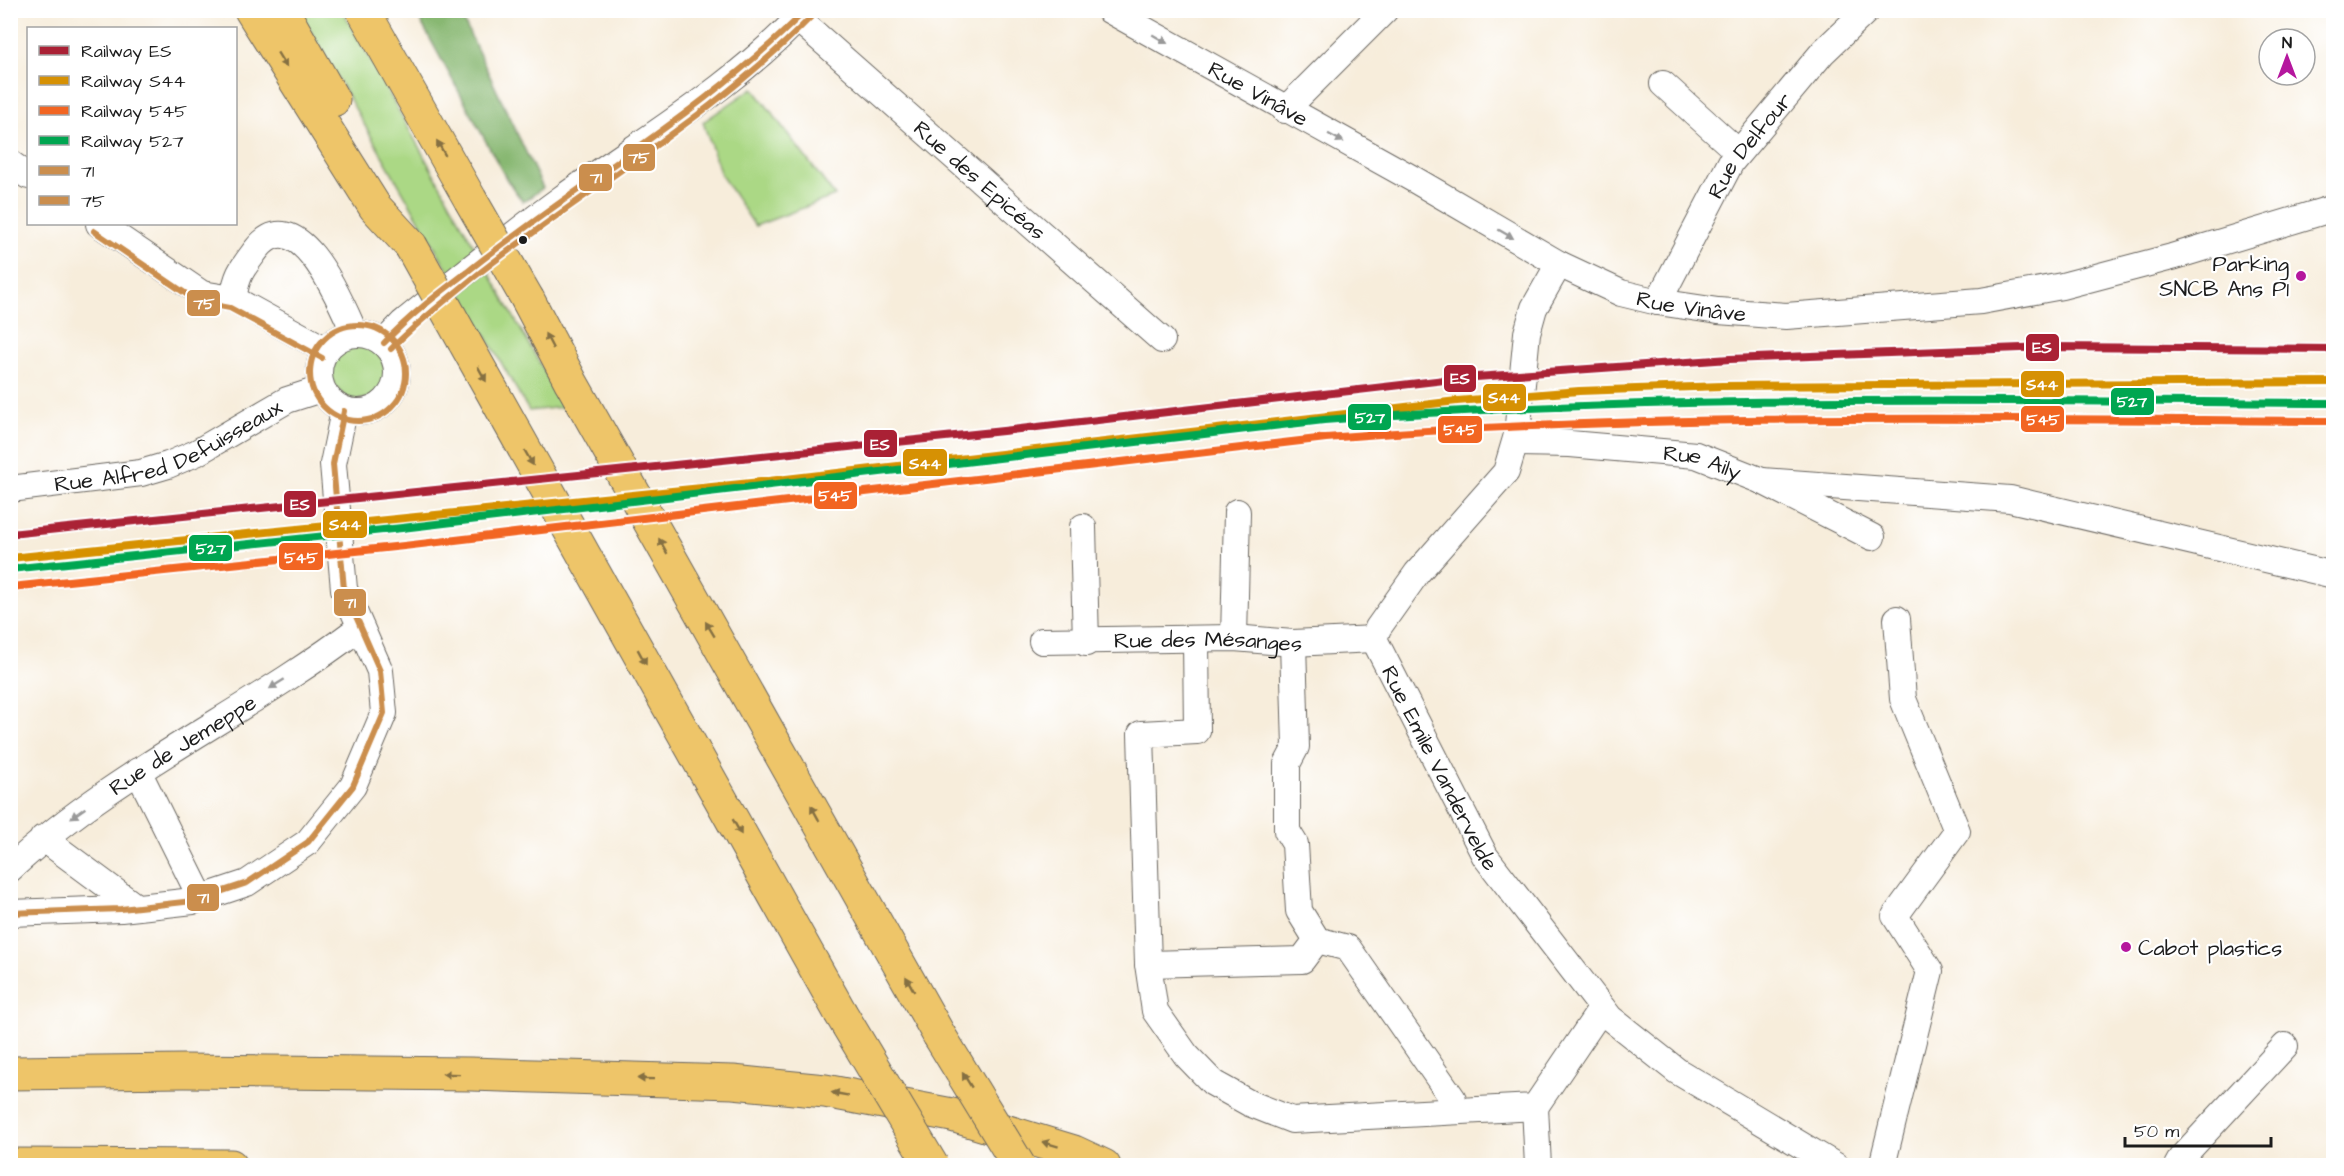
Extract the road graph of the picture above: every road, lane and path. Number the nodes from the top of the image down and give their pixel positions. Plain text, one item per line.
1 (251, 10) edge
2 (282, 10) edge
3 (363, 10) edge
4 (1109, 10) edge
5 (1385, 10) edge
6 (1867, 10) edge
7 (802, 15) edge
8 (1663, 84) dead end
9 (1284, 110) junction
10 (1738, 152) junction
11 (10, 163) edge
12 (27, 175) edge
13 (2334, 208) edge
14 (100, 225) edge
15 (411, 246) junction
16 (1558, 264) junction
17 (233, 299) junction
18 (1658, 302) junction
19 (355, 334) junction
20 (1162, 340) dead end
21 (384, 343) junction
22 (326, 350) junction
23 (321, 389) junction
24 (344, 411) junction
25 (1516, 439) junction
26 (1762, 481) junction
27 (10, 489) edge
28 (1237, 512) dead end
29 (1083, 527) dead end
30 (1872, 537) dead end
31 (2334, 575) edge
32 (1897, 619) dead end
33 (359, 628) junction
34 (1234, 638) junction
35 (1196, 639) junction
36 (1374, 639) junction
37 (1042, 641) dead end
38 (1086, 643) junction
39 (1293, 643) junction
40 (138, 771) junction
41 (43, 838) junction
42 (10, 869) edge
43 (201, 898) junction
44 (136, 907) junction
45 (10, 914) edge
46 (1317, 940) junction
47 (1148, 964) junction
48 (1602, 1008) junction
49 (2285, 1046) dead end
50 (10, 1073) edge
51 (1535, 1107) junction
52 (1453, 1111) junction
53 (1805, 1156) edge
54 (10, 1166) edge
55 (231, 1166) edge
56 (932, 1166) edge
57 (1019, 1166) edge
58 (1104, 1166) edge
59 (1538, 1166) edge
60 (1836, 1166) edge
61 (1882, 1166) edge
62 (2177, 1166) edge

1 -> 15 highway
2 - 15 highway
57 -> 3 highway, bridge
4 -> 9 street, Rue Vinâve
5 - 9 street
6 - 10 street, Rue Delfour
7 - 20 street, Rue des Epicéas
7 - 21 street
8 - 10 street
9 -> 16 street, Rue Vinâve
10 - 18 street, Rue Delfour
11 - 12 street
13 - 18 street, Rue Vinâve
14 - 17 street
15 -> 56 highway, bridge
16 - 18 street, Rue Vinâve
16 - 25 street, Rue Emile Vandervelde
17 - 19 street
17 - 22 street
19 - 21 street
19 - 22 street
21 - 24 street
22 - 23 street
23 - 24 street
23 - 27 street, Rue Alfred Defuisseaux
24 - 33 street
25 - 26 street, Rue Aily
25 - 36 street, Rue Emile Vandervelde
26 - 30 street, Rue Aily
26 - 31 street
28 - 34 street
29 - 38 street
32 - 61 street
33 -> 40 street, Rue de Jemeppe
33 - 43 street
34 - 35 street, Rue des Mésanges
34 - 39 street, Rue des Mésanges
35 - 38 street, Rue des Mésanges
35 - 47 street
36 - 39 street, Rue des Mésanges
36 - 48 street, Rue Emile Vandervelde
37 - 38 street, Rue des Mésanges
39 - 46 street
40 -> 41 street, Rue de Jemeppe
40 - 43 street
41 - 42 street, Rue de Jemeppe
41 - 44 street
43 - 44 street
44 - 45 street
46 - 47 street
46 - 52 street
47 - 52 street
48 - 51 street
48 - 53 street, Rue Emile Vandervelde
49 - 62 street
58 -> 50 highway
51 - 52 street
51 - 59 street
53 - 60 street, Rue Emile Vandervelde
54 - 55 highway

